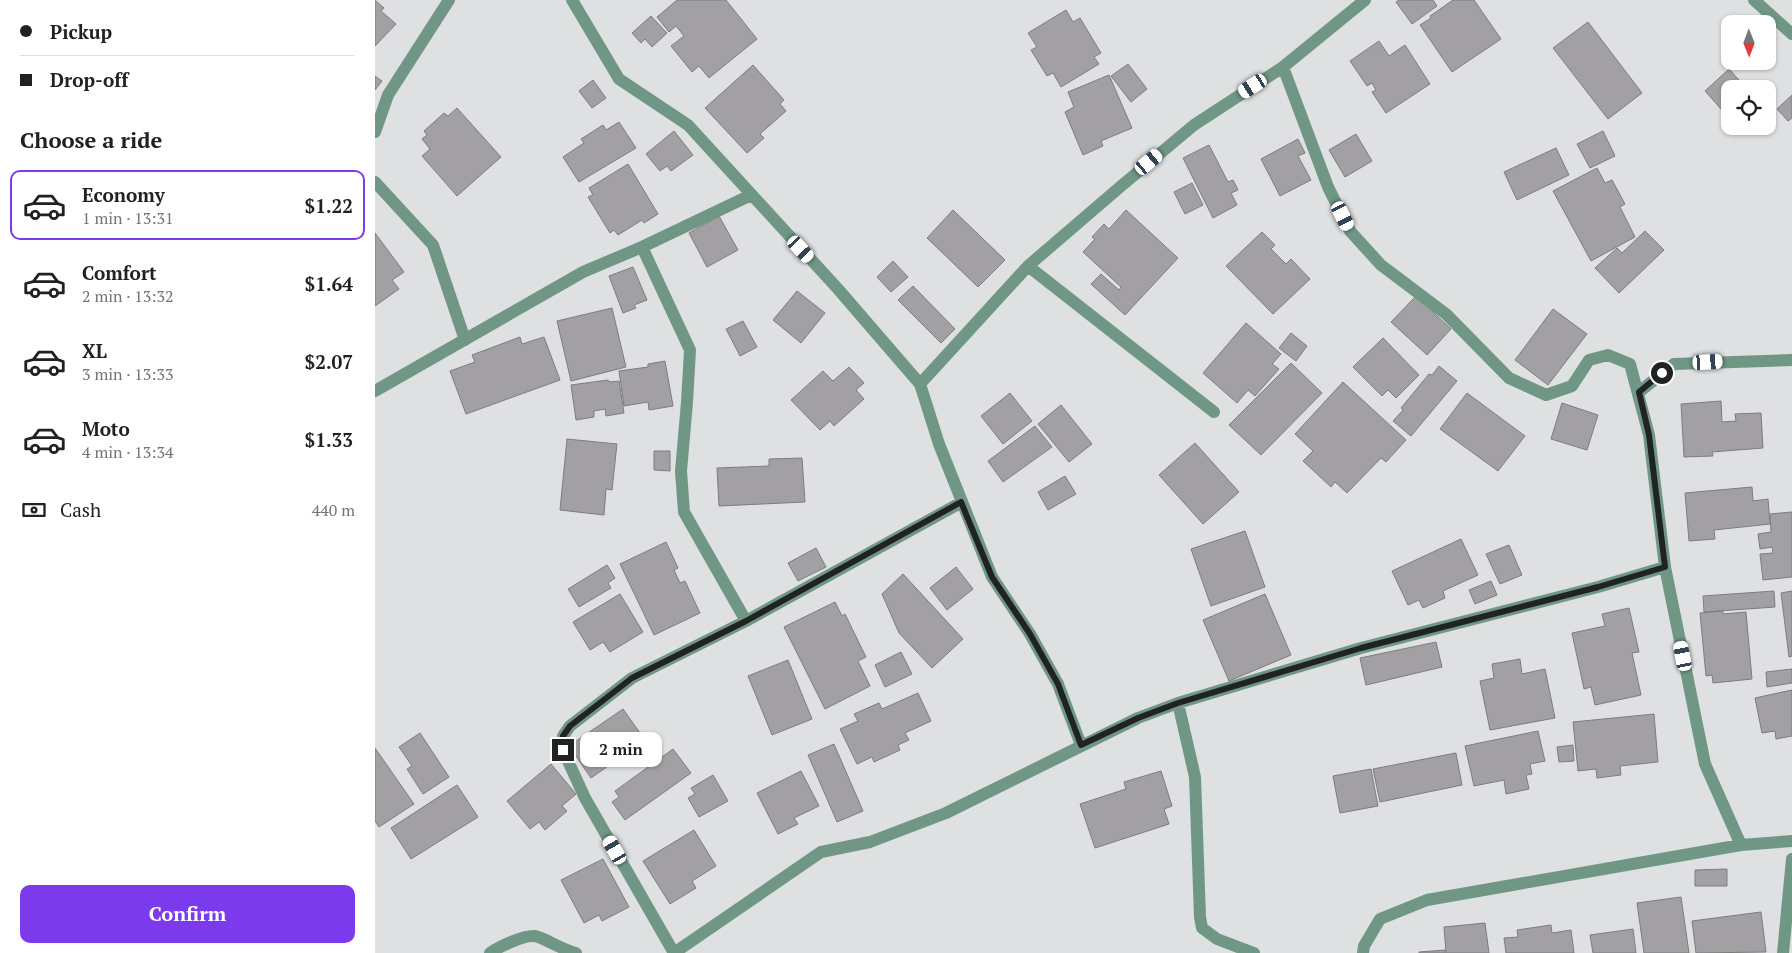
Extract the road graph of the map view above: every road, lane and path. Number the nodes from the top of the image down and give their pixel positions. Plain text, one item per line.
1 (449, 0) edge
2 (572, 0) edge
3 (1365, 0) edge
4 (1754, 0) edge
5 (1792, 34) edge
6 (1283, 67) junction
7 (375, 132) edge
8 (375, 182) edge
9 (751, 195) junction
10 (642, 247) junction
11 (1028, 266) junction
12 (465, 340) junction
13 (1792, 360) edge
14 (920, 384) junction
15 (375, 391) edge
16 (1639, 392) junction
17 (1214, 412) dead end
18 (961, 502) junction
19 (1665, 567) junction
20 (746, 621) junction
21 (1178, 703) junction
22 (1081, 745) junction
23 (1792, 841) edge
24 (1741, 845) junction
25 (1792, 859) edge
26 (490, 953) edge
27 (576, 953) edge
28 (674, 953) edge
29 (1254, 953) edge
30 (1363, 953) edge
31 (1783, 953) edge

1 - 7 street
2 - 9 street
3 - 6 street
4 - 5 street
6 - 11 street
6 - 16 street
8 - 12 street
9 - 10 street
9 - 14 street
10 - 12 street
10 - 20 street
11 - 14 street
11 - 17 street
12 - 15 street
13 - 16 street
14 - 18 street
16 - 19 street
18 - 20 street
18 - 22 street
19 - 21 street
19 - 24 street
20 - 28 street
21 - 22 street
21 - 29 street
22 - 28 street
23 - 24 street
24 - 30 street
25 - 31 street
26 - 27 street

